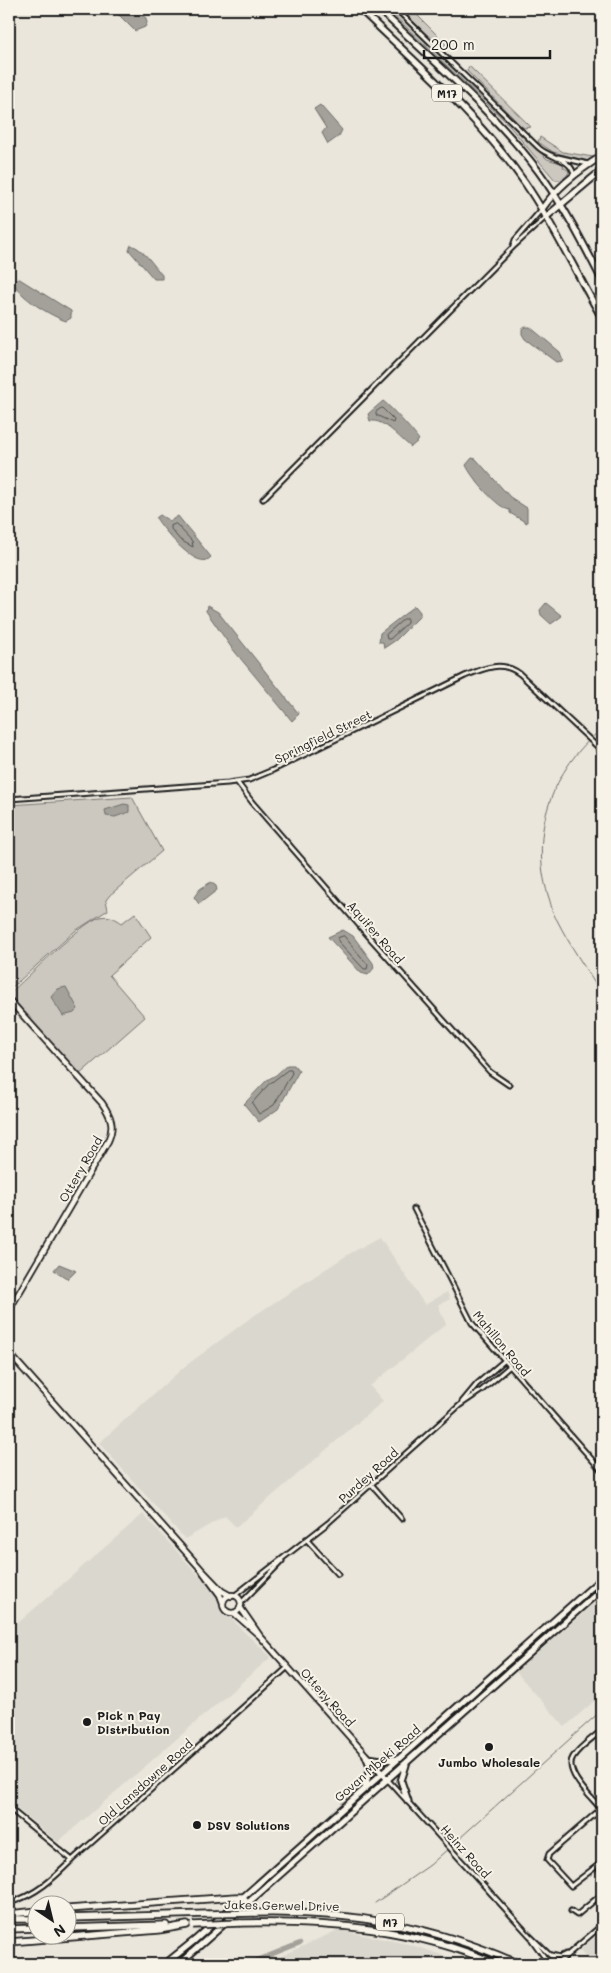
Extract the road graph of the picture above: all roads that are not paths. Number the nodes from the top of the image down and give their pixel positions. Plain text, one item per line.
1 (360, 9) edge
2 (379, 9) edge
3 (396, 9) edge
4 (602, 156) edge
5 (555, 158) junction
6 (589, 164) junction
7 (602, 170) edge
8 (574, 176) junction
9 (553, 193) junction
10 (560, 204) junction
11 (542, 209) junction
12 (546, 217) junction
13 (513, 246) junction
14 (602, 280) edge
15 (602, 318) edge
16 (263, 499) dead end
17 (602, 751) edge
18 (237, 782) junction
19 (9, 799) edge
20 (9, 1000) edge
21 (509, 1085) dead end
22 (414, 1210) dead end
23 (9, 1310) edge
24 (9, 1353) edge
25 (504, 1360) junction
26 (510, 1366) junction
27 (460, 1404) junction
28 (602, 1471) edge
29 (372, 1485) junction
30 (402, 1518) dead end
31 (306, 1539) junction
32 (286, 1556) junction
33 (201, 1569) junction
34 (338, 1574) dead end
35 (602, 1578) edge
36 (602, 1588) edge
37 (233, 1596) junction
38 (223, 1603) junction
39 (240, 1605) junction
40 (234, 1613) junction
41 (260, 1636) junction
42 (288, 1667) junction
43 (602, 1730) edge
44 (598, 1734) junction
45 (602, 1739) edge
46 (367, 1757) junction
47 (397, 1759) junction
48 (408, 1763) junction
49 (382, 1773) junction
50 (388, 1780) junction
51 (364, 1788) junction
52 (408, 1801) junction
53 (9, 1808) edge
54 (602, 1809) edge
55 (72, 1860) junction
56 (602, 1862) edge
57 (602, 1894) edge
58 (242, 1897) junction
59 (9, 1902) edge
60 (248, 1904) junction
61 (78, 1908) edge
62 (571, 1911) dead end
63 (28, 1913) edge
64 (9, 1914) edge
65 (78, 1918) edge
66 (9, 1919) edge
67 (28, 1919) edge
68 (190, 1925) junction
69 (602, 1925) edge
70 (28, 1928) edge
71 (78, 1928) edge
72 (9, 1929) edge
73 (529, 1935) junction
74 (9, 1942) edge
75 (569, 1953) junction
76 (549, 1954) junction
77 (165, 1964) edge
78 (179, 1964) edge
79 (496, 1964) edge
80 (519, 1964) edge
81 (559, 1964) edge

1 - 11 main road, M17
2 - 9 main road, M17
3 - 5 street
4 - 6 main road
5 - 6 street
5 - 8 street
6 - 8 main road
7 - 10 main road
8 - 9 main road
9 - 10 main road, M17
9 - 11 main road
10 - 12 main road
10 - 14 main road, M17
11 - 12 main road, M17
11 - 13 street
12 - 13 street
12 - 15 main road, M17
13 - 16 street
17 - 18 street, Springfield Street
18 - 19 street, Springfield Street
18 - 21 street, Aquifer Road
20 - 23 street, Ottery Road
22 - 25 street, Mahillon Road
24 - 33 street
25 - 26 street, Mahillon Road
25 - 27 street, Purdey Road
26 - 27 street, Purdey Road
26 - 28 street, Mahillon Road
27 - 29 street, Purdey Road
29 - 30 street
29 - 31 street, Purdey Road
31 - 32 street, Purdey Road
31 - 34 street
32 - 37 street, Purdey Road
32 - 39 street, Purdey Road
33 - 37 street
33 - 38 street
35 - 47 main road, Govan Mbeki Road
36 - 48 main road, Govan Mbeki Road
37 - 38 street
37 - 39 street, Ottery Road
38 - 40 street, Ottery Road
39 - 40 street
39 - 41 street, Ottery Road
40 - 41 street, Ottery Road
41 - 42 street, Ottery Road
42 - 46 street, Ottery Road
42 - 55 street, Old Lansdowne Road
43 - 44 street
44 - 45 street
44 - 54 street
46 - 47 main road
46 - 49 street, Ottery Road
46 - 51 main road
47 - 49 main road, Govan Mbeki Road
48 - 50 main road, Govan Mbeki Road
48 - 52 main road
49 - 50 street, Ottery Road
49 - 51 main road, Govan Mbeki Road
50 - 52 street, Heinz Road
50 - 60 main road, Govan Mbeki Road
51 - 58 main road, Govan Mbeki Road
52 - 73 street, Heinz Road
53 - 55 street
54 - 56 street
55 - 59 street, Old Lansdowne Road
57 - 62 street
58 - 60 highway
58 - 61 highway
58 - 77 main road, Govan Mbeki Road
60 - 78 main road, Govan Mbeki Road
63 - 64 highway
65 - 80 highway, Jakes Gerwel Drive / M7, bridge
66 - 67 highway
68 - 71 highway, Jakes Gerwel Drive / M7
68 - 74 highway
68 - 79 highway, Jakes Gerwel Drive / M7, bridge
69 - 75 street
70 - 72 highway
73 - 76 street, Heinz Road
73 - 81 street, Heinz Road
75 - 76 street
75 - 81 street
76 - 81 street, Heinz Road

